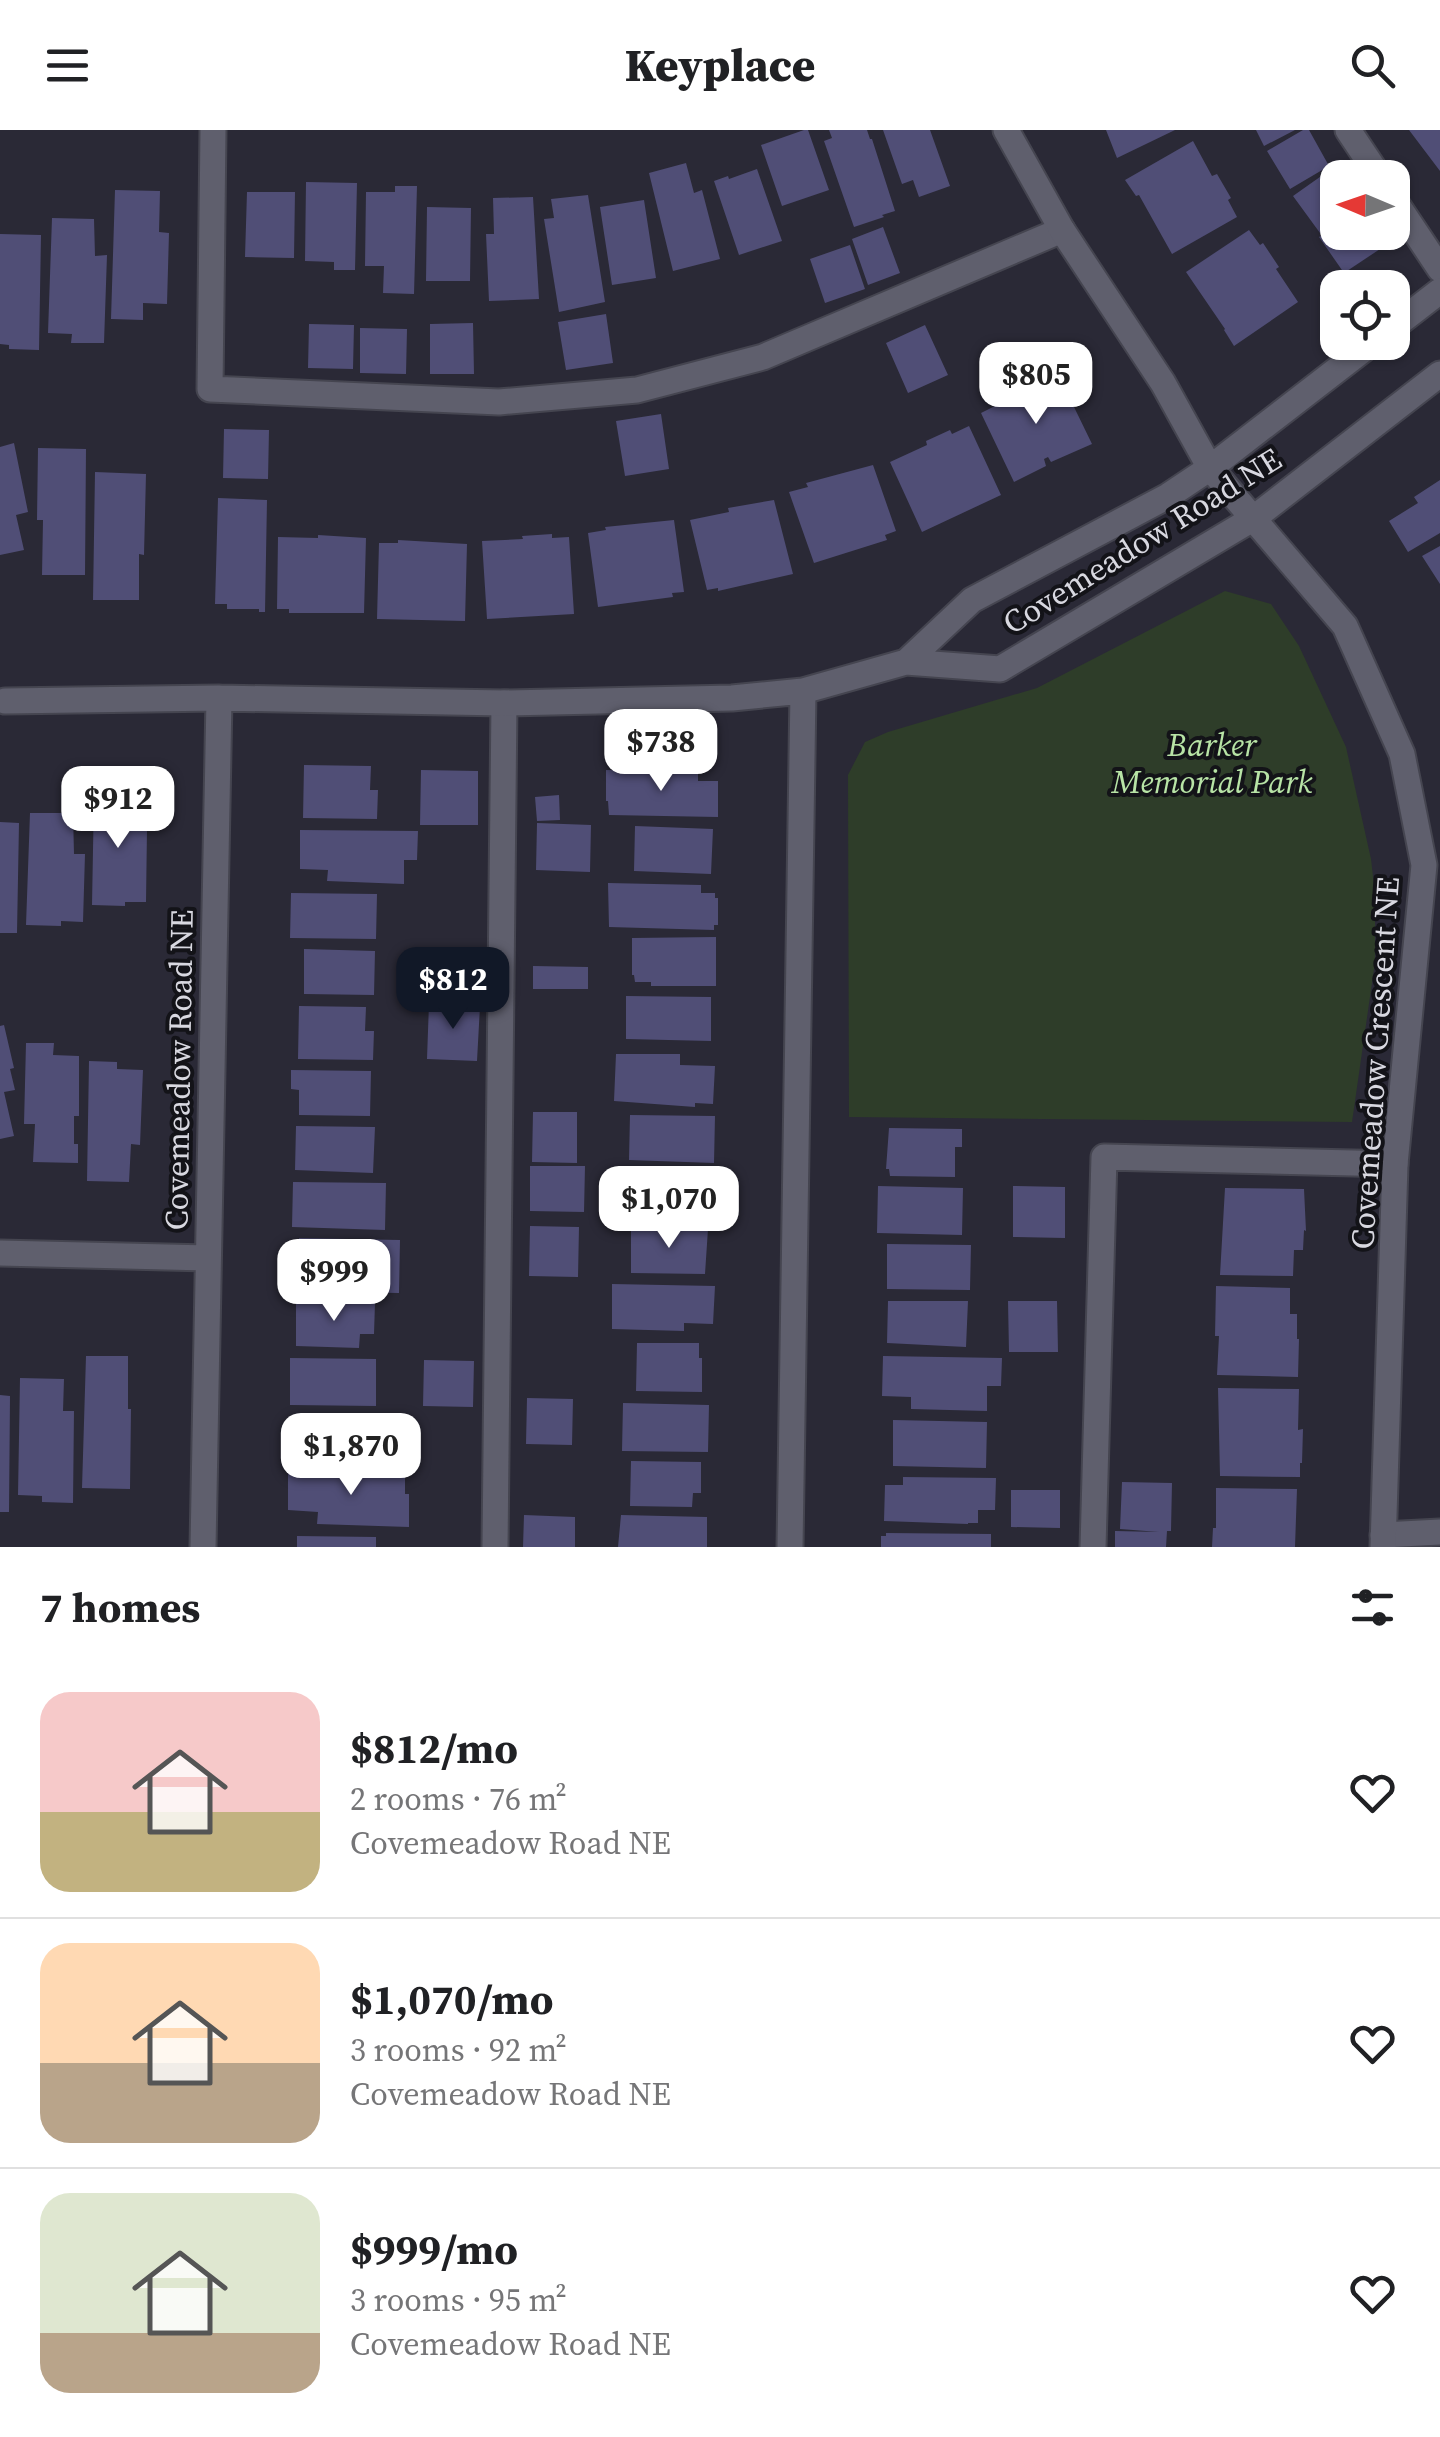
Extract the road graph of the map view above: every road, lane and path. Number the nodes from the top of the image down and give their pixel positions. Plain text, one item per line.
1 (213, 130) edge
2 (1006, 130) edge
3 (1348, 130) edge
4 (1368, 160) edge
5 (1410, 224) edge
6 (1062, 230) junction
7 (1440, 269) edge
8 (1440, 291) edge
9 (1410, 314) edge
10 (1350, 360) edge
11 (1440, 374) edge
12 (1210, 468) junction
13 (1254, 518) junction
14 (906, 662) junction
15 (803, 691) junction
16 (220, 698) junction
17 (5, 701) dead end
18 (504, 704) junction
19 (1396, 1164) junction
20 (0, 1253) edge
21 (208, 1258) junction
22 (1440, 1532) edge
23 (1383, 1541) edge
24 (203, 1547) edge
25 (495, 1547) edge
26 (790, 1547) edge
27 (1094, 1547) edge

1 - 6 street
2 - 6 street, Covemeadow Crescent NE
3 - 4 street
5 - 7 street
6 - 12 street, Covemeadow Crescent NE
8 - 9 street
10 - 12 street, Covemeadow Road NE
11 - 13 street, Covemeadow Road NE
12 - 13 street, Covemeadow Crescent NE
12 - 14 street, Covemeadow Road NE
13 - 14 street, Covemeadow Road NE
13 - 19 street, Covemeadow Crescent NE
14 - 15 street, Covemeadow Road NE
15 - 18 street, Covemeadow Road NE
15 - 26 street
16 - 17 street
16 - 18 street, Covemeadow Road NE
16 - 21 street, Covemeadow Road NE
18 - 25 street
19 - 23 street, Covemeadow Crescent NE
19 - 27 street
20 - 21 street
21 - 24 street, Covemeadow Road NE
22 - 23 street

